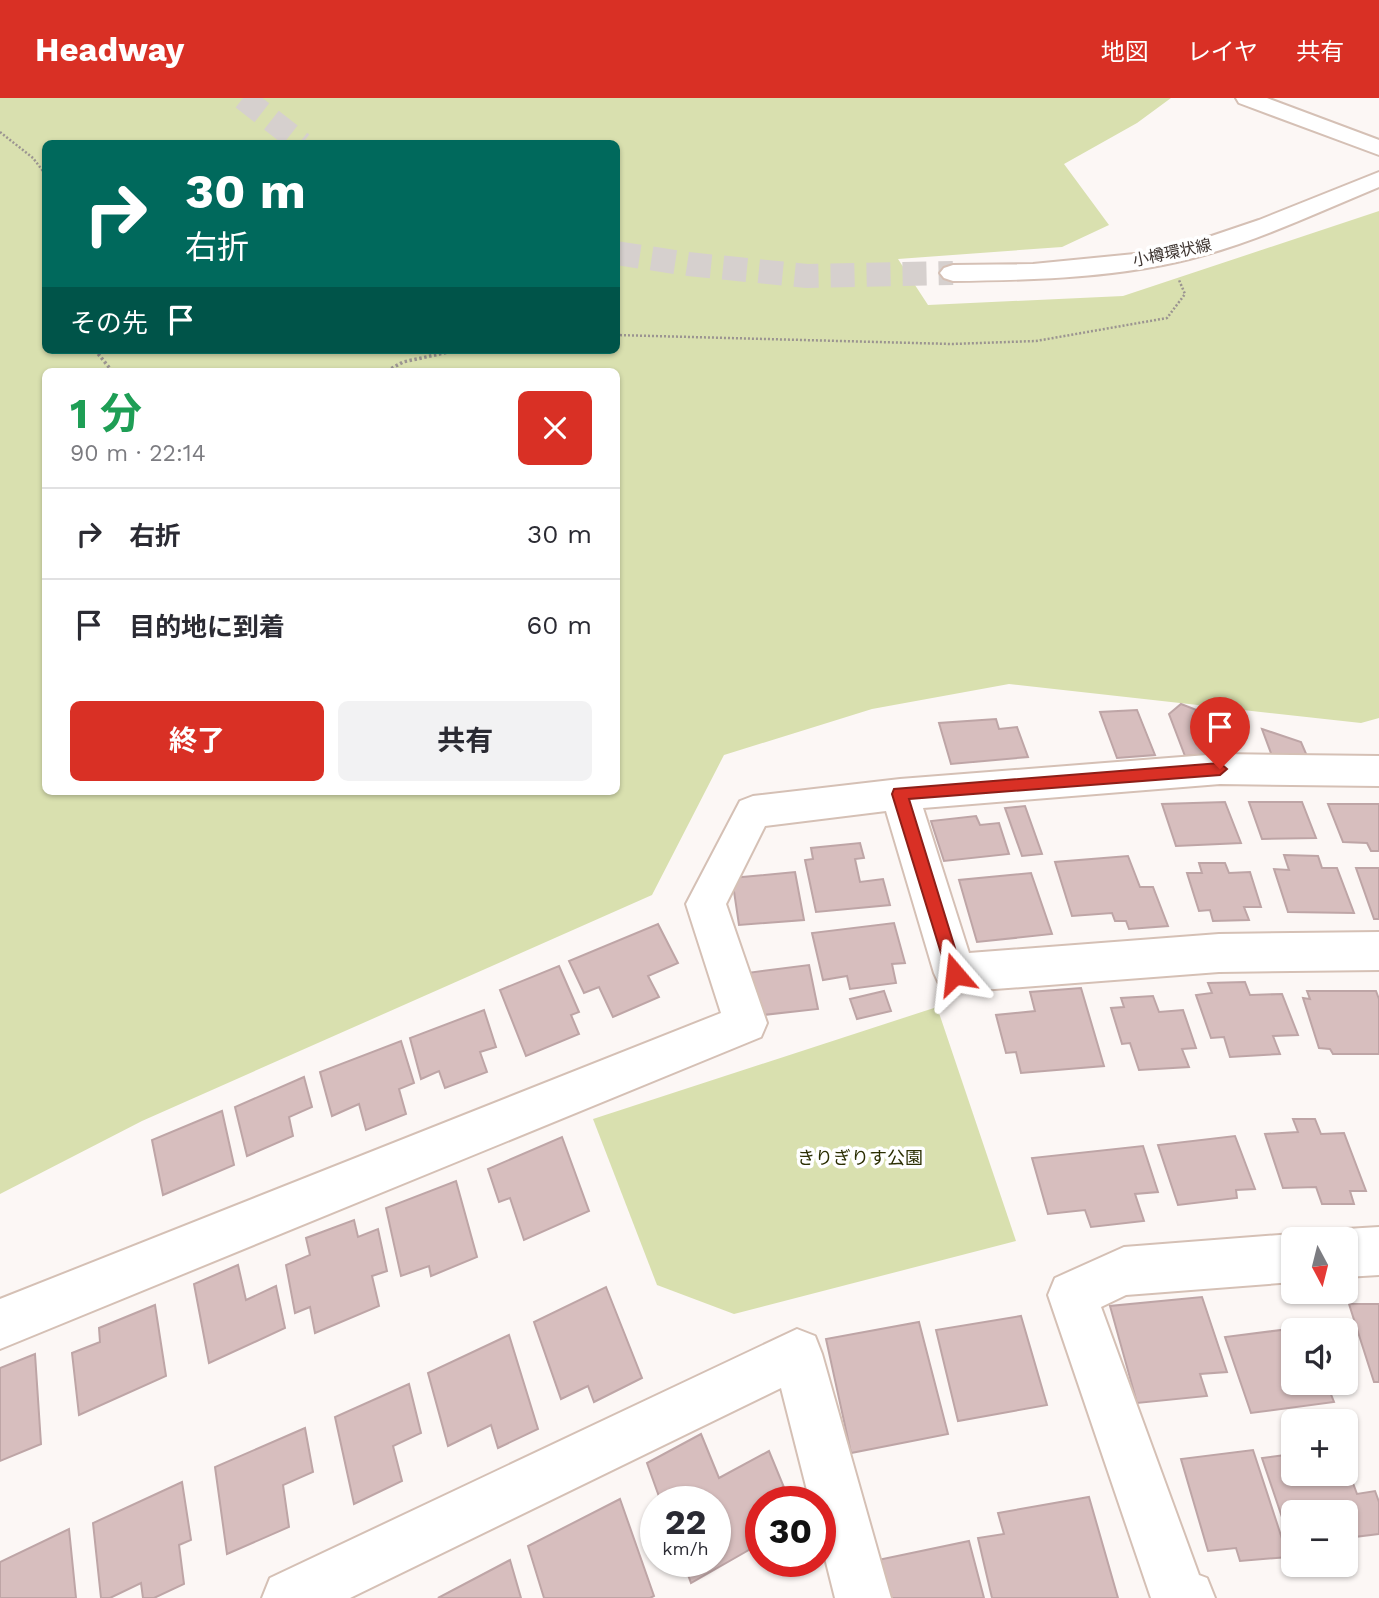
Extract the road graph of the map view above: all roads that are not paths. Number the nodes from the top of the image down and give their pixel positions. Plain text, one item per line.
1 (1247, 98) edge
2 (1379, 148) edge
3 (1379, 179) edge
4 (953, 274) tunnel mouth
5 (1379, 771) edge
6 (900, 794) junction
7 (1379, 951) edge
8 (1379, 1251) edge
9 (1358, 1252) edge
10 (1281, 1259) edge
11 (0, 1324) edge
12 (290, 1598) edge
13 (863, 1598) edge
14 (1188, 1598) edge

1 - 2 street
3 - 4 street, 小樽環状線
5 - 6 street
6 - 7 street
6 - 11 street
8 - 9 street
10 - 14 street
12 - 13 street

